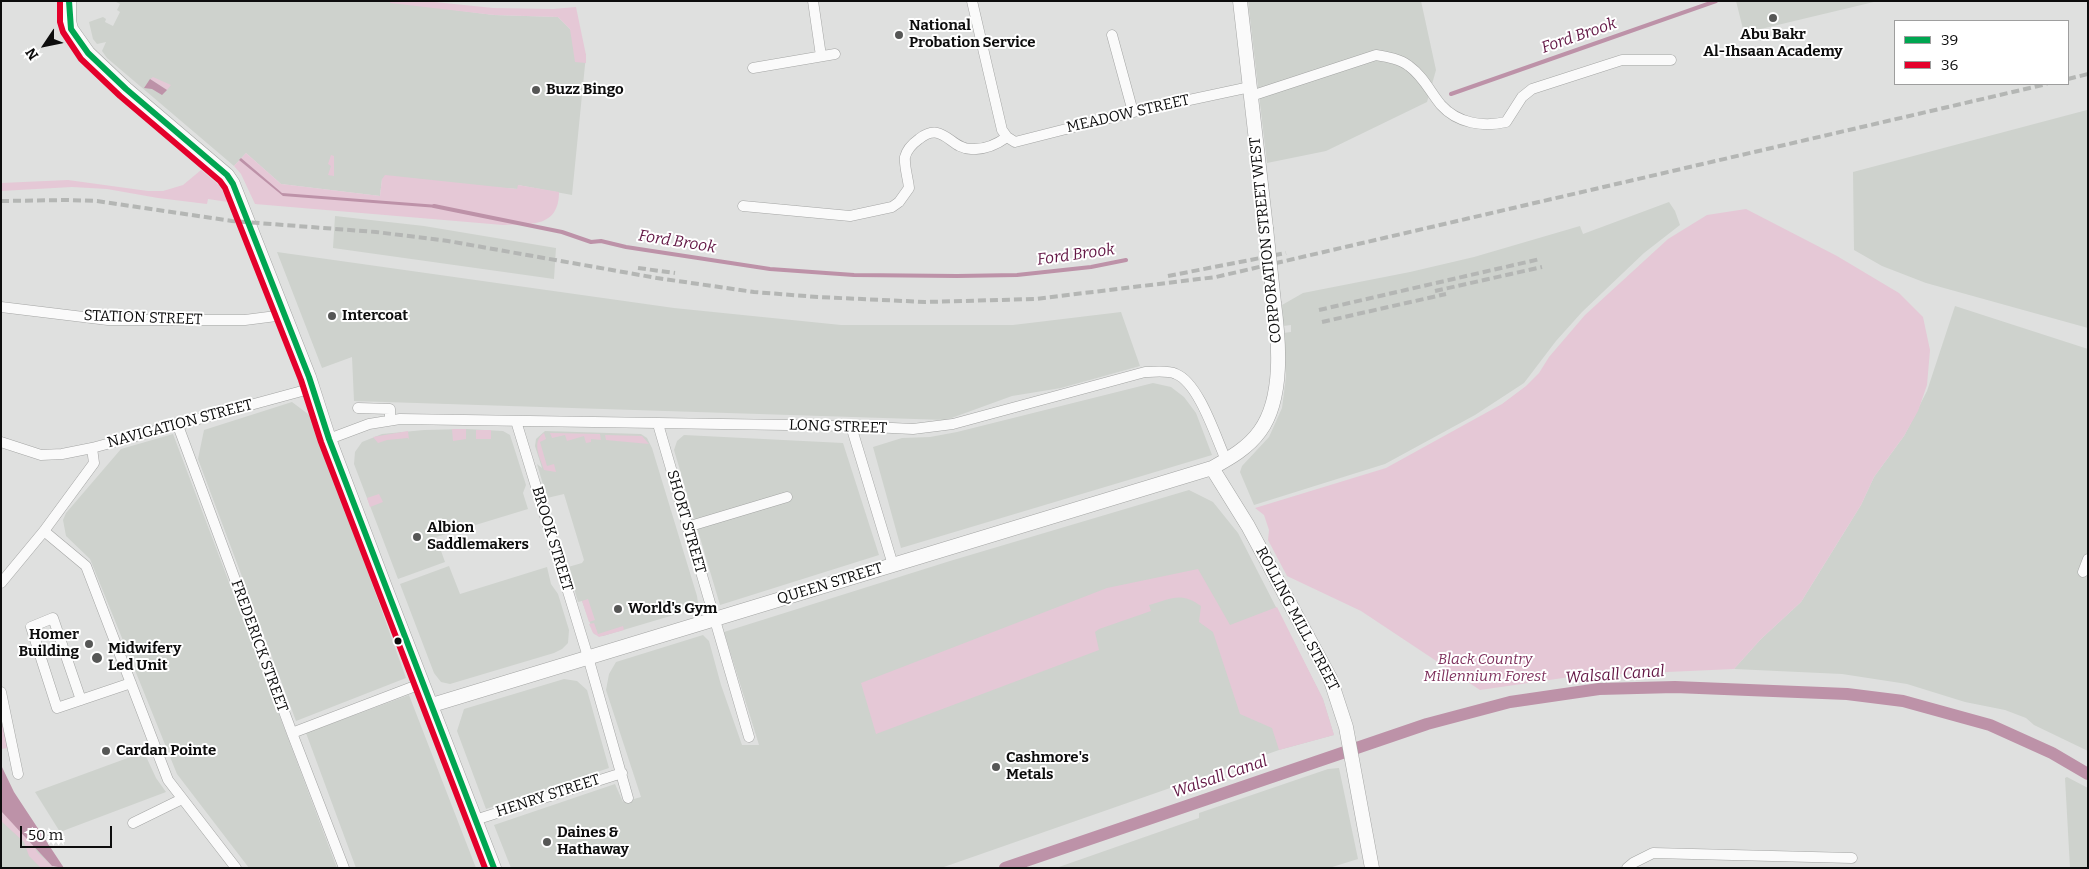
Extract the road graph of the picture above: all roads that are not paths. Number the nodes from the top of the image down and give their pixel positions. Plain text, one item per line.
1 (69, 1) edge
2 (813, 1) edge
3 (972, 1) edge
4 (1240, 1) edge
5 (1112, 35) dead end
6 (835, 54) dead end
7 (821, 56) junction
8 (1671, 60) dead end
9 (753, 68) dead end
10 (1250, 92) junction
11 (1133, 112) junction
12 (1007, 137) junction
13 (743, 206) dead end
14 (1, 307) edge
15 (284, 315) junction
16 (313, 388) junction
17 (358, 408) dead end
18 (390, 420) junction
19 (516, 421) junction
20 (177, 423) junction
21 (658, 424) junction
22 (850, 426) junction
23 (329, 439) junction
24 (1, 442) edge
25 (92, 448) junction
26 (1226, 460) junction
27 (1212, 468) junction
28 (788, 497) dead end
29 (687, 527) junction
30 (44, 531) junction
31 (2088, 559) edge
32 (893, 565) junction
33 (2083, 572) dead end
34 (1, 583) edge
35 (714, 619) junction
36 (588, 656) junction
37 (131, 683) junction
38 (423, 683) junction
39 (1, 692) edge
40 (81, 700) junction
41 (432, 705) junction
42 (292, 733) junction
43 (749, 737) dead end
44 (622, 773) junction
45 (18, 774) dead end
46 (182, 798) junction
47 (628, 798) dead end
48 (475, 820) junction
49 (134, 823) dead end
50 (1852, 858) dead end
51 (236, 868) edge
52 (344, 868) edge
53 (494, 868) edge
54 (1372, 868) edge
55 (1627, 868) edge

1 - 15 street
2 - 7 street
3 - 12 street
4 - 10 street, CORPORATION STREET WEST
5 - 11 street
6 - 7 street
7 - 9 street
8 - 10 street, MEADOW STREET
10 - 11 street, MEADOW STREET
10 - 26 street, CORPORATION STREET WEST, bridge
11 - 12 street, MEADOW STREET
12 - 13 street
14 - 15 street, STATION STREET
15 - 16 street
16 - 20 street, NAVIGATION STREET
16 - 23 street
17 - 18 street
18 - 19 street, LONG STREET
18 - 23 street, LONG STREET
19 - 21 street, LONG STREET
19 - 36 street, BROOK STREET
20 - 25 street, NAVIGATION STREET
20 - 42 street, FREDERICK STREET
21 - 22 street, LONG STREET
21 - 29 street, SHORT STREET
22 - 26 street, LONG STREET
22 - 32 street
23 - 38 street
24 - 25 street
25 - 30 street, NAVIGATION STREET
26 - 27 street, QUEEN STREET
27 - 32 street, QUEEN STREET
27 - 54 street, ROLLING MILL STREET
28 - 29 street
29 - 35 street, SHORT STREET
30 - 34 street, NAVIGATION STREET
30 - 37 street
31 - 33 street
32 - 35 street, QUEEN STREET
35 - 36 street, QUEEN STREET
35 - 43 street, SHORT STREET
36 - 41 street, QUEEN STREET
36 - 44 street, BROOK STREET
37 - 40 street
37 - 46 street
38 - 41 street
38 - 42 street
39 - 45 street
40 - 40 street
41 - 48 street
42 - 52 street, FREDERICK STREET
44 - 47 street, BROOK STREET
44 - 48 street, HENRY STREET
46 - 49 street
46 - 51 street
48 - 53 street
50 - 55 street

